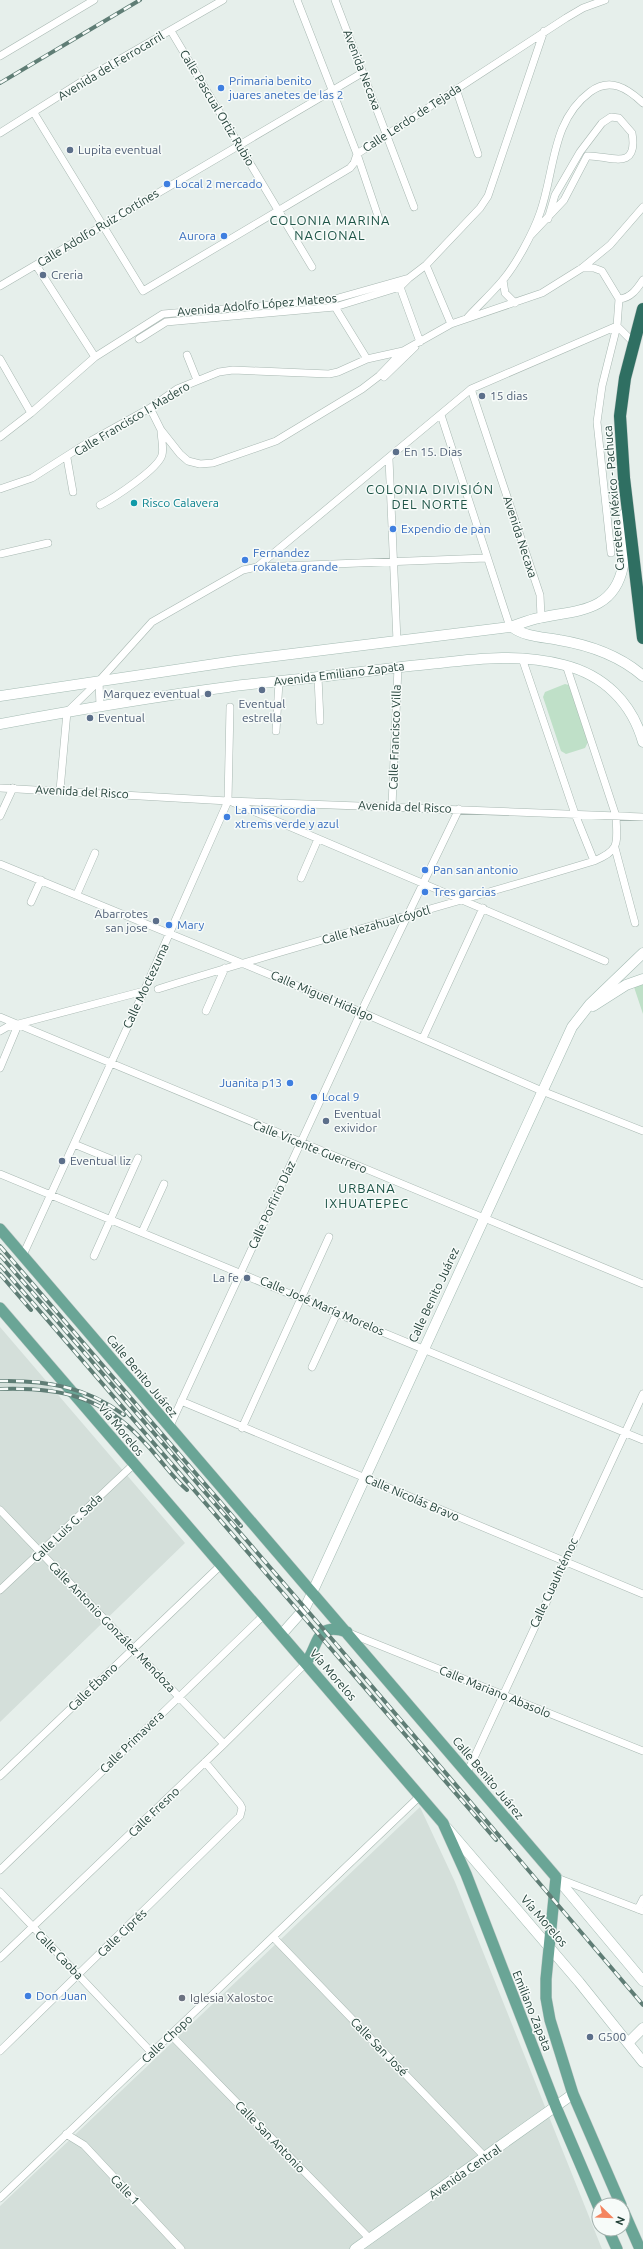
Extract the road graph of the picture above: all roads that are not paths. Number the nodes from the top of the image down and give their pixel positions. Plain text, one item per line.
1 (94, 0) edge
2 (223, 0) edge
3 (297, 0) edge
4 (335, 0) edge
5 (605, 0) edge
6 (170, 31) junction
7 (544, 31) junction
8 (0, 56) edge
9 (362, 73) junction
10 (331, 89) junction
11 (456, 89) junction
12 (643, 103) edge
13 (34, 113) junction
14 (0, 133) edge
15 (387, 133) junction
16 (240, 144) junction
17 (357, 154) junction
18 (478, 154) dead end
19 (414, 207) dead end
20 (643, 207) edge
21 (279, 210) junction
22 (548, 219) junction
23 (380, 222) dead end
24 (102, 224) junction
25 (528, 238) junction
26 (36, 265) junction
27 (426, 265) junction
28 (312, 267) dead end
29 (582, 268) junction
30 (409, 278) junction
31 (503, 280) junction
32 (643, 280) edge
33 (0, 286) edge
34 (400, 287) junction
35 (619, 299) junction
36 (515, 303) junction
37 (335, 307) junction
38 (643, 310) edge
39 (467, 318) junction
40 (451, 324) junction
41 (617, 326) junction
42 (139, 339) dead end
43 (420, 342) junction
44 (633, 342) junction
45 (403, 351) junction
46 (187, 355) dead end
47 (94, 357) junction
48 (367, 359) junction
49 (0, 360) edge
50 (197, 380) junction
51 (471, 389) junction
52 (150, 408) junction
53 (31, 413) junction
54 (328, 413) dead end
55 (441, 415) junction
56 (161, 430) junction
57 (0, 437) edge
58 (67, 458) junction
59 (388, 459) junction
60 (624, 478) junction
61 (0, 488) edge
62 (73, 492) dead end
63 (100, 505) dead end
64 (48, 542) dead end
65 (611, 553) dead end
66 (0, 554) edge
67 (486, 558) junction
68 (393, 562) junction
69 (257, 567) junction
70 (541, 617) junction
71 (511, 627) junction
72 (643, 638) edge
73 (397, 642) junction
74 (522, 658) junction
75 (566, 665) junction
76 (398, 667) junction
77 (643, 676) edge
78 (318, 677) junction
79 (99, 681) junction
80 (279, 682) junction
81 (0, 696) edge
82 (100, 706) junction
83 (230, 707) dead end
84 (66, 712) junction
85 (320, 721) dead end
86 (0, 724) edge
87 (276, 731) dead end
88 (643, 742) edge
89 (0, 788) edge
90 (13, 788) junction
91 (60, 790) junction
92 (228, 800) junction
93 (392, 806) junction
94 (458, 809) junction
95 (575, 814) junction
96 (0, 816) edge
97 (616, 816) junction
98 (643, 817) edge
99 (318, 840) junction
100 (615, 848) junction
101 (95, 853) dead end
102 (594, 861) junction
103 (0, 864) edge
104 (301, 878) dead end
105 (41, 880) junction
106 (423, 883) junction
107 (77, 894) junction
108 (465, 900) junction
109 (31, 902) dead end
110 (482, 908) junction
111 (406, 916) junction
112 (635, 923) dead end
113 (170, 934) junction
114 (643, 953) edge
115 (605, 961) dead end
116 (244, 964) junction
117 (225, 968) junction
118 (643, 979) edge
119 (158, 989) dead end
120 (144, 991) junction
121 (206, 1011) dead end
122 (585, 1011) junction
123 (361, 1012) junction
124 (0, 1018) edge
125 (18, 1025) junction
126 (0, 1031) edge
127 (423, 1038) junction
128 (110, 1064) junction
129 (0, 1068) edge
130 (542, 1090) junction
131 (643, 1131) edge
132 (74, 1144) junction
133 (301, 1144) junction
134 (138, 1158) dead end
135 (113, 1160) dead end
136 (0, 1174) edge
137 (164, 1184) dead end
138 (52, 1194) junction
139 (484, 1218) junction
140 (110, 1219) junction
141 (0, 1229) edge
142 (142, 1232) junction
143 (329, 1238) dead end
144 (23, 1255) junction
145 (94, 1256) dead end
146 (240, 1272) junction
147 (643, 1284) edge
148 (300, 1298) junction
149 (0, 1308) edge
150 (337, 1313) junction
151 (423, 1348) junction
152 (312, 1367) dead end
153 (643, 1394) edge
154 (181, 1401) junction
155 (169, 1428) junction
156 (242, 1428) junction
157 (624, 1433) junction
158 (643, 1440) edge
159 (133, 1465) junction
160 (364, 1478) junction
161 (0, 1510) edge
162 (41, 1552) junction
163 (564, 1561) junction
164 (221, 1565) junction
165 (0, 1590) edge
166 (312, 1593) junction
167 (643, 1594) edge
168 (264, 1615) junction
169 (347, 1632) junction
170 (281, 1634) junction
171 (132, 1650) junction
172 (306, 1663) junction
173 (502, 1695) junction
174 (179, 1697) junction
175 (224, 1744) junction
176 (643, 1751) edge
177 (205, 1762) junction
178 (467, 1773) junction
179 (0, 1776) edge
180 (420, 1796) junction
181 (443, 1823) junction
182 (0, 1870) edge
183 (556, 1877) junction
184 (0, 1892) edge
185 (643, 1899) edge
186 (641, 1910) edge
187 (32, 1927) junction
188 (273, 1937) junction
189 (548, 1946) junction
190 (0, 1958) edge
191 (79, 1975) junction
192 (643, 1981) edge
193 (643, 2028) edge
194 (171, 2035) junction
195 (628, 2042) junction
196 (0, 2051) edge
197 (152, 2053) junction
198 (643, 2062) edge
199 (574, 2094) junction
200 (556, 2107) junction
201 (66, 2134) junction
202 (485, 2157) junction
203 (594, 2197) edge
204 (618, 2197) edge
205 (0, 2198) edge
206 (631, 2228) edge
207 (612, 2237) edge
208 (370, 2238) junction
209 (181, 2249) edge
210 (355, 2249) edge
211 (617, 2249) edge
212 (640, 2249) edge

1 - 8 street
2 - 6 street, Avenida del Ferrocarril
3 - 10 street
4 - 9 street, Avenida Necaxa
5 - 7 street, Calle Lerdo de Tejada
6 - 13 street, Avenida del Ferrocarril
6 - 16 street, Calle Pascual Ortiz Rubio
7 - 11 street, Calle Lerdo de Tejada
7 - 27 street, Avenida Adolfo López Mateos
9 - 10 street, Calle Adolfo Ruiz Cortínes
9 - 15 street, Avenida Necaxa
10 - 16 street, Calle Adolfo Ruiz Cortínes
10 - 17 street
11 - 15 street, Calle Lerdo de Tejada
11 - 18 street
12 - 25 street
13 - 14 street, Avenida del Ferrocarril
13 - 24 street
15 - 17 street, Calle Lerdo de Tejada
15 - 19 street, Avenida Necaxa
16 - 21 street, Calle Pascual Ortiz Rubio
16 - 24 street, Calle Adolfo Ruiz Cortínes
17 - 21 street, Calle Lerdo de Tejada
17 - 23 street
20 - 29 street, Calle Francisco I. Madero
21 - 24 street, Calle Lerdo de Tejada
21 - 28 street, Calle Pascual Ortiz Rubio
22 - 22 street
22 - 25 street
24 - 26 street, Calle Adolfo Ruiz Cortínes
25 - 31 street
26 - 33 street, Calle Adolfo Ruiz Cortínes
26 - 47 street
27 - 30 street, Avenida Adolfo López Mateos
27 - 40 street
29 - 35 street
29 - 36 street, Calle Francisco I. Madero
30 - 34 street
30 - 47 street, Avenida Adolfo López Mateos
31 - 36 street
31 - 39 street
32 - 35 street
34 - 37 street
34 - 43 street
35 - 41 street
36 - 39 street, Calle Francisco I. Madero
37 - 42 street
37 - 48 street
38 - 44 highway, Carretera México - Pachuca
39 - 40 street, Calle Francisco I. Madero
40 - 43 street, Calle Francisco I. Madero
41 - 44 street
41 - 51 street
41 - 65 street
43 - 45 street, Calle Francisco I. Madero
43 - 54 street
44 - 60 highway, Carretera México - Pachuca
45 - 48 street, Calle Francisco I. Madero
45 - 56 street
46 - 50 street
47 - 53 street, Avenida Adolfo López Mateos
48 - 50 street, Calle Francisco I. Madero
49 - 53 street
50 - 52 street, Calle Francisco I. Madero
51 - 55 street
51 - 70 street, Avenida Necaxa
52 - 56 street
52 - 58 street, Calle Francisco I. Madero
53 - 57 street, Avenida Adolfo López Mateos
55 - 59 street
55 - 67 street
56 - 63 street
58 - 61 street, Calle Francisco I. Madero
58 - 62 street
59 - 68 street
59 - 69 street
60 - 70 main road, Avenida Emiliano Zapata
60 - 72 highway, Carretera México - Pachuca
64 - 66 street
67 - 68 street
67 - 71 street
68 - 69 street
68 - 73 street
69 - 79 street
70 - 71 main road, Avenida Emiliano Zapata
71 - 73 main road, Avenida Emiliano Zapata
71 - 77 main road
73 - 79 main road, Avenida Emiliano Zapata
74 - 75 main road, Avenida Emiliano Zapata
74 - 76 main road, Avenida Emiliano Zapata
74 - 95 street
75 - 88 main road, Avenida Emiliano Zapata
75 - 97 street
76 - 78 main road, Avenida Emiliano Zapata
76 - 93 street, Calle Francisco Villa
78 - 80 main road, Avenida Emiliano Zapata
78 - 85 street
79 - 81 main road, Avenida Emiliano Zapata
79 - 82 street
79 - 84 street
80 - 82 main road, Avenida Emiliano Zapata
80 - 87 street
82 - 84 main road, Avenida Emiliano Zapata
83 - 92 street, Calle Moctezuma
84 - 86 main road, Avenida Emiliano Zapata
84 - 91 street
89 - 90 street, Avenida del Risco
90 - 91 street, Avenida del Risco
90 - 96 street
91 - 92 street, Avenida del Risco
92 - 93 street, Avenida del Risco
92 - 99 street
92 - 113 street, Calle Moctezuma
93 - 94 street, Avenida del Risco
94 - 95 street, Avenida del Risco
94 - 106 street, Calle Porfirio Díaz
95 - 97 street, Avenida del Risco
95 - 102 street
97 - 98 street, Avenida del Risco
97 - 100 street
99 - 104 street
99 - 106 street
100 - 102 street, Calle Nezahualcóyotl
100 - 112 street
101 - 107 street
102 - 108 street, Calle Nezahualcóyotl
103 - 105 street, Calle Miguel Hidalgo
105 - 107 street, Calle Miguel Hidalgo
105 - 109 street
106 - 108 street
106 - 111 street, Calle Porfirio Díaz
107 - 113 street, Calle Miguel Hidalgo
108 - 110 street
108 - 111 street, Calle Nezahualcóyotl
110 - 115 street
110 - 127 street
111 - 116 street, Calle Nezahualcóyotl
111 - 123 street, Calle Porfirio Díaz
113 - 116 street, Calle Miguel Hidalgo
113 - 120 street, Calle Moctezuma
114 - 122 main road, Calle Benito Juárez
116 - 117 street, Calle Nezahualcóyotl
116 - 123 street, Calle Miguel Hidalgo
117 - 119 street, Calle Nezahualcóyotl
117 - 121 street
118 - 122 main road, Calle Benito Juárez
120 - 125 street
120 - 128 street, Calle Moctezuma
122 - 130 main road, Calle Benito Juárez
123 - 127 street, Calle Miguel Hidalgo
123 - 133 street, Calle Porfirio Díaz
124 - 125 street, Calle Vicente Guerrero
125 - 126 street
125 - 128 street, Calle Vicente Guerrero
125 - 129 street
127 - 130 street, Calle Miguel Hidalgo
128 - 132 street, Calle Moctezuma
128 - 133 street, Calle Vicente Guerrero
130 - 131 street, Calle Miguel Hidalgo
130 - 139 main road, Calle Benito Juárez
132 - 135 street
132 - 138 street, Calle Moctezuma
133 - 139 street, Calle Vicente Guerrero
133 - 146 street, Calle Porfirio Díaz
134 - 140 street
136 - 138 street, Calle José María Morelos
137 - 142 street
138 - 140 street, Calle José María Morelos
138 - 144 street, Calle Moctezuma
139 - 147 street, Calle Vicente Guerrero
139 - 151 main road, Calle Benito Juárez
140 - 142 street, Calle José María Morelos
140 - 145 street
141 - 144 main road, Calle Benito Juárez
142 - 146 street, Calle José María Morelos
143 - 148 street
144 - 155 main road, Calle Benito Juárez
146 - 148 street, Calle José María Morelos
146 - 154 street, Calle Porfirio Díaz
148 - 150 street, Calle José María Morelos
148 - 156 street
149 - 159 main road, Vía Morelos
150 - 151 street, Calle José María Morelos
150 - 152 street
151 - 157 street, Calle José María Morelos
151 - 160 main road, Calle Benito Juárez
153 - 157 street, Calle Cuauhtémoc
154 - 155 street, Calle Porfirio Díaz
154 - 156 street, Calle Nicolás Bravo
155 - 166 main road, Calle Benito Juárez
156 - 160 street, Calle Nicolás Bravo
157 - 158 street, Calle José María Morelos
157 - 163 street, Calle Cuauhtémoc
159 - 162 street, Calle Luis G. Sada
159 - 164 main road, Vía Morelos
160 - 163 street, Calle Nicolás Bravo
160 - 166 main road, Calle Benito Juárez
161 - 162 street, Calle Antonio González Mendoza
162 - 165 street, Calle Luis G. Sada
162 - 171 street, Calle Antonio González Mendoza
163 - 167 street, Calle Nicolás Bravo
163 - 173 street, Calle Cuauhtémoc
164 - 168 main road, Vía Morelos
164 - 171 street, Calle Ébano
166 - 169 main road, Calle Benito Juárez
166 - 170 main road, Calle Benito Juárez
168 - 170 main road, Vía Morelos
168 - 174 street, Calle Primavera
169 - 172 main road
169 - 173 street, Calle Mariano Abasolo
169 - 178 main road, Calle Benito Juárez
170 - 172 main road, Vía Morelos
171 - 174 street, Calle Antonio González Mendoza
171 - 179 street, Calle Ébano
172 - 175 street, Calle Fresno
172 - 180 main road, Vía Morelos
173 - 176 street, Calle Mariano Abasolo
173 - 178 street, Calle Cuauhtémoc
174 - 175 street, Calle Antonio González Mendoza
174 - 182 street, Calle Primavera
175 - 177 street, Calle Fresno
177 - 187 street, Calle Fresno
177 - 191 street, Calle Ciprés
178 - 183 main road, Calle Benito Juárez
180 - 181 main road, Vía Morelos
180 - 188 street, Calle Chopo
181 - 189 main road, Vía Morelos
181 - 200 main road, Emiliano Zapata
183 - 186 street
183 - 189 main road, Emiliano Zapata
183 - 192 main road, Calle Benito Juárez
184 - 187 street, Calle Caoba
185 - 186 street
187 - 190 street, Calle Fresno
187 - 191 street, Calle Caoba
188 - 194 street, Calle Chopo
188 - 202 street, Calle San José
189 - 195 main road, Vía Morelos
189 - 199 main road, Emiliano Zapata
191 - 196 street, Calle Ciprés
191 - 197 street, Calle Caoba
193 - 195 main road
194 - 197 street, Calle Chopo
194 - 208 street, Calle San Antonio
195 - 198 main road, Vía Morelos
197 - 201 street, Calle Chopo
199 - 200 main road, Avenida Central
199 - 204 main road, Emiliano Zapata
200 - 202 main road, Avenida Central
200 - 203 main road, Emiliano Zapata
201 - 205 street, Calle Chopo
201 - 209 street, Calle 1
202 - 208 main road, Avenida Central
206 - 212 main road
207 - 211 main road
208 - 210 main road, Avenida Central

